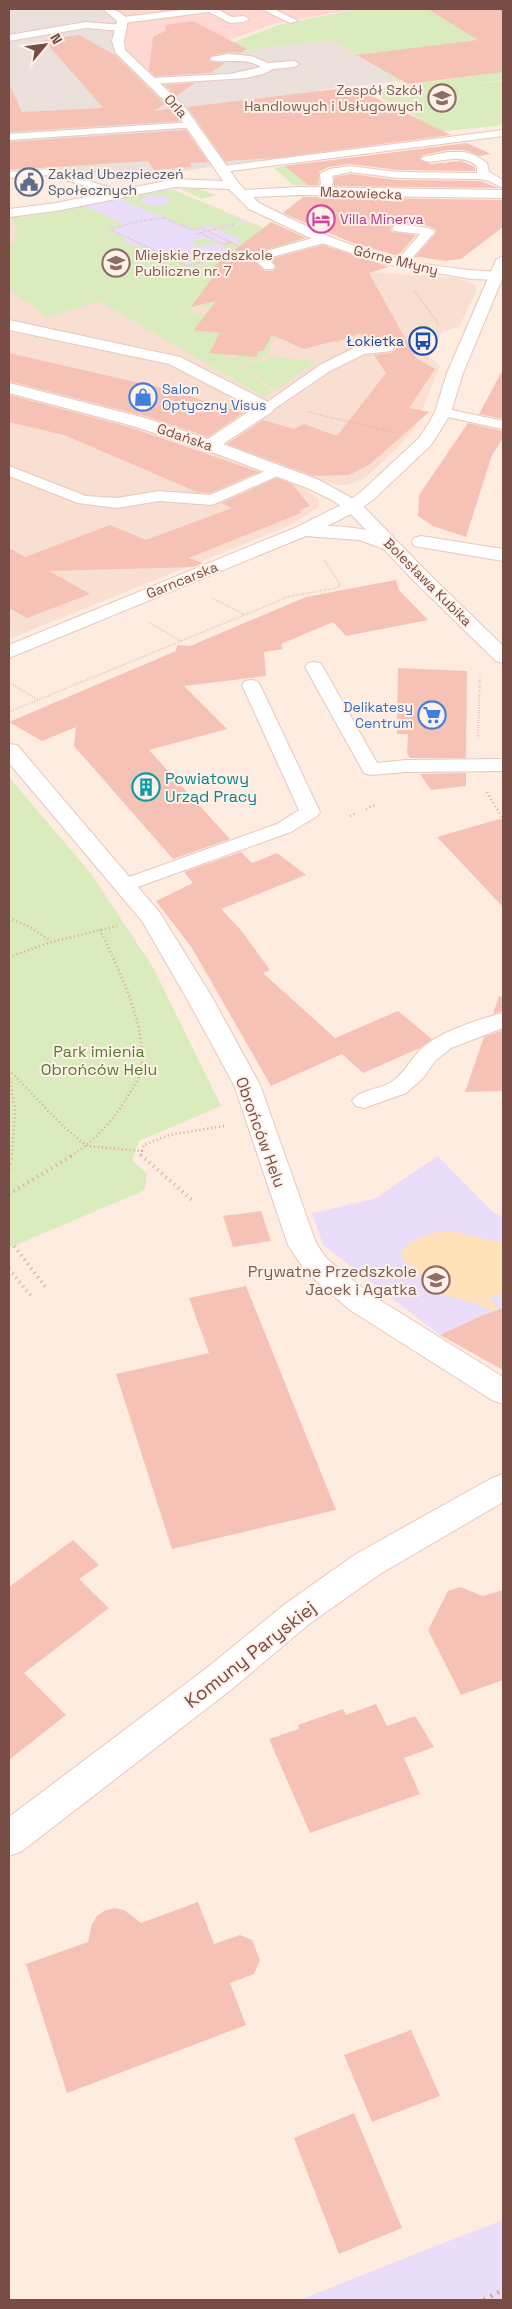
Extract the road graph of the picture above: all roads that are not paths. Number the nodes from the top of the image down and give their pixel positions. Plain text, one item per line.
1 (108, 9) edge
2 (210, 9) edge
3 (267, 9) edge
4 (244, 19) dead end
5 (293, 21) dead end
6 (123, 24) junction
7 (9, 38) edge
8 (294, 64) dead end
9 (267, 66) junction
10 (198, 73) junction
11 (152, 81) junction
12 (192, 125) junction
13 (503, 133) edge
14 (9, 137) edge
15 (223, 169) junction
16 (346, 170) junction
17 (9, 175) edge
18 (492, 178) junction
19 (503, 185) edge
20 (237, 190) junction
21 (323, 192) junction
22 (120, 194) junction
23 (503, 194) edge
24 (481, 195) junction
25 (503, 199) edge
26 (9, 213) edge
27 (398, 228) dead end
28 (324, 239) junction
29 (503, 260) edge
30 (401, 263) junction
31 (269, 266) dead end
32 (499, 276) edge
33 (9, 324) edge
34 (387, 348) dead end
35 (9, 388) edge
36 (270, 406) junction
37 (443, 412) junction
38 (503, 425) edge
39 (210, 445) junction
40 (9, 471) edge
41 (277, 471) junction
42 (353, 506) junction
43 (303, 531) junction
44 (421, 542) dead end
45 (390, 545) junction
46 (503, 555) edge
47 (9, 652) edge
48 (503, 657) edge
49 (314, 667) dead end
50 (251, 685) dead end
51 (9, 750) edge
52 (503, 765) edge
53 (125, 886) junction
54 (503, 1020) edge
55 (364, 1101) dead end
56 (503, 1392) edge
57 (503, 1487) edge
58 (9, 1839) edge

1 - 6 street
2 - 4 lane
2 - 6 lane
3 - 5 lane
6 - 7 lane
6 - 11 street, Orla
8 - 9 lane
9 - 10 lane
9 - 10 lane
10 - 11 lane
11 - 12 street, Orla
12 - 14 lane
12 - 15 street, Orla
13 - 15 lane
15 - 20 street, Orla
16 - 18 lane
16 - 18 lane
16 - 21 lane
17 - 22 lane
18 - 19 lane
20 - 21 street, Mazowiecka
20 - 22 street, Mazowiecka
20 - 28 street, Górne Młyny
21 - 24 street, Mazowiecka
22 - 26 street, Mazowiecka
23 - 24 street, Mazowiecka
24 - 25 street, Mazowiecka
27 - 30 lane
28 - 30 street, Górne Młyny
28 - 31 lane
29 - 32 street, Garncarska
30 - 32 street, Górne Młyny
32 - 37 street, Garncarska
33 - 36 street
34 - 36 lane
35 - 39 street, Gdańska
36 - 39 street
37 - 38 lane
37 - 42 street, Garncarska
39 - 41 street, Gdańska
40 - 41 lane
41 - 42 street, Gdańska
42 - 43 street, Garncarska
42 - 45 street, Bolesława Kubika
43 - 45 street
43 - 47 street, Garncarska
44 - 46 street
45 - 48 street, Bolesława Kubika
49 - 52 lane
50 - 53 lane
51 - 53 street, Obrońców Helu
53 - 56 street, Obrońców Helu
54 - 55 lane
57 - 58 street, Komuny Paryskiej

